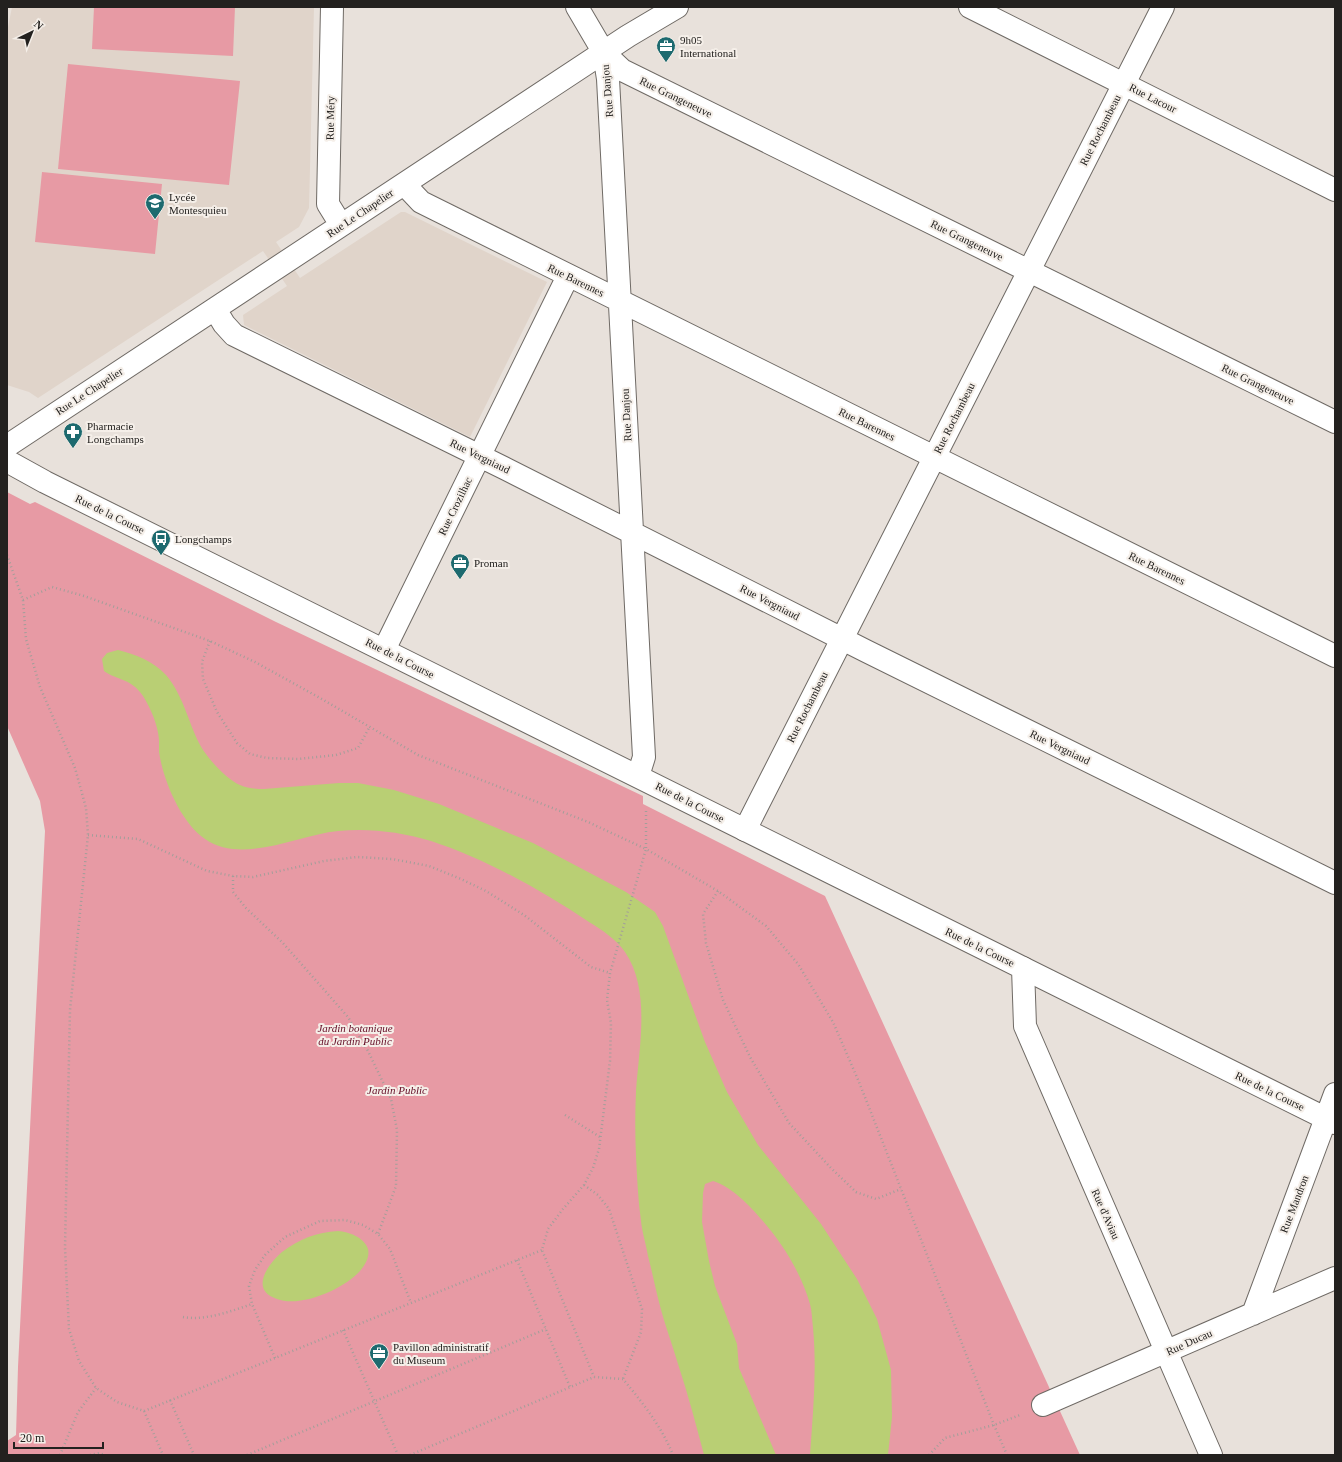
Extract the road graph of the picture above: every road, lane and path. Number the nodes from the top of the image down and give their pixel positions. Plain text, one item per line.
1 (332, 7) edge
2 (577, 7) edge
3 (676, 7) edge
4 (970, 7) edge
5 (1163, 7) edge
6 (604, 52) junction
7 (1124, 84) junction
8 (404, 184) junction
9 (1335, 190) edge
10 (342, 225) junction
11 (1029, 271) junction
12 (568, 276) junction
13 (620, 301) junction
14 (215, 309) junction
15 (1335, 422) edge
16 (7, 446) edge
17 (480, 456) junction
18 (934, 458) junction
19 (7, 462) edge
20 (632, 533) junction
21 (7, 555) edge
22 (23, 600) junction
23 (842, 639) junction
24 (210, 641) junction
25 (384, 650) junction
26 (1335, 656) edge
27 (370, 726) junction
28 (638, 776) junction
29 (646, 806) dead end
30 (745, 830) junction
31 (88, 835) junction
32 (646, 849) junction
33 (233, 876) junction
34 (1335, 883) edge
35 (718, 891) junction
36 (1023, 968) junction
37 (610, 974) junction
38 (1335, 1094) edge
39 (565, 1115) dead end
40 (1330, 1121) edge
41 (600, 1137) junction
42 (584, 1185) junction
43 (901, 1189) junction
44 (378, 1234) junction
45 (542, 1250) junction
46 (517, 1260) junction
47 (1335, 1278) edge
48 (411, 1303) junction
49 (252, 1304) junction
50 (1252, 1314) junction
51 (183, 1317) dead end
52 (546, 1329) junction
53 (343, 1330) junction
54 (1166, 1352) junction
55 (275, 1358) junction
56 (594, 1376) junction
57 (623, 1379) junction
58 (570, 1387) junction
59 (96, 1388) junction
60 (170, 1400) junction
61 (374, 1402) junction
62 (1043, 1405) joint
63 (144, 1410) junction
64 (994, 1426) junction
65 (60, 1455) edge
66 (90, 1455) edge
67 (104, 1455) edge
68 (163, 1455) edge
69 (194, 1455) edge
70 (247, 1455) edge
71 (398, 1455) edge
72 (410, 1455) edge
73 (673, 1455) edge
74 (929, 1455) edge
75 (1007, 1455) edge
76 (1211, 1455) edge

1 - 10 street, Rue Méry
2 - 6 street
3 - 6 street, Rue Le Chapelier
4 - 7 street, Rue Lacour
5 - 7 street, Rue Rochambeau
6 - 8 street, Rue Le Chapelier
6 - 11 street, Rue Grangeneuve
6 - 13 street, Rue Danjou
7 - 9 street, Rue Lacour
7 - 11 street, Rue Rochambeau
8 - 10 street, Rue Le Chapelier
8 - 12 street, Rue Barennes
10 - 14 street, Rue Le Chapelier
11 - 15 street, Rue Grangeneuve
11 - 18 street, Rue Rochambeau
12 - 13 street, Rue Barennes
12 - 17 street, Rue Crozilhac
13 - 18 street, Rue Barennes
13 - 20 street, Rue Danjou
14 - 16 street, Rue Le Chapelier
14 - 17 street, Rue Vergniaud
17 - 20 street, Rue Vergniaud
17 - 25 street, Rue Crozilhac
18 - 23 street, Rue Rochambeau
18 - 26 street, Rue Barennes
19 - 25 street, Rue de la Course
20 - 23 street, Rue Vergniaud
20 - 28 street, Rue Danjou
21 - 22 path
22 - 24 path
22 - 31 path
23 - 30 street, Rue Rochambeau
23 - 34 street, Rue Vergniaud
24 - 27 path
24 - 27 path
25 - 28 street, Rue de la Course
27 - 32 path
28 - 30 street, Rue de la Course
29 - 32 path
30 - 36 street, Rue de la Course
31 - 33 path
31 - 59 path
32 - 35 path
32 - 37 path
33 - 37 path
33 - 44 path
35 - 43 path
35 - 43 path
36 - 40 street, Rue de la Course
36 - 54 street, Rue d'Aviau
37 - 41 path
38 - 40 street, Rue Mandron
39 - 41 path
40 - 50 street, Rue Mandron
41 - 42 path
42 - 45 path
42 - 57 path
43 - 64 path
44 - 48 path
44 - 49 path
45 - 46 path
45 - 56 path
46 - 48 path
46 - 52 path
47 - 50 street, Rue Ducau
48 - 53 path
49 - 51 path
49 - 55 path
50 - 54 street, Rue Ducau
52 - 58 path
52 - 61 path
53 - 55 path
53 - 61 path
54 - 62 street, Rue Ducau
54 - 76 street, Rue d'Aviau
55 - 60 path
56 - 57 path
56 - 58 path
57 - 73 path
58 - 72 path
59 - 63 path
59 - 65 path
60 - 63 path
60 - 69 path
61 - 70 path
61 - 71 path
62 - 64 path
63 - 68 path
64 - 74 path
64 - 75 path
66 - 67 path

